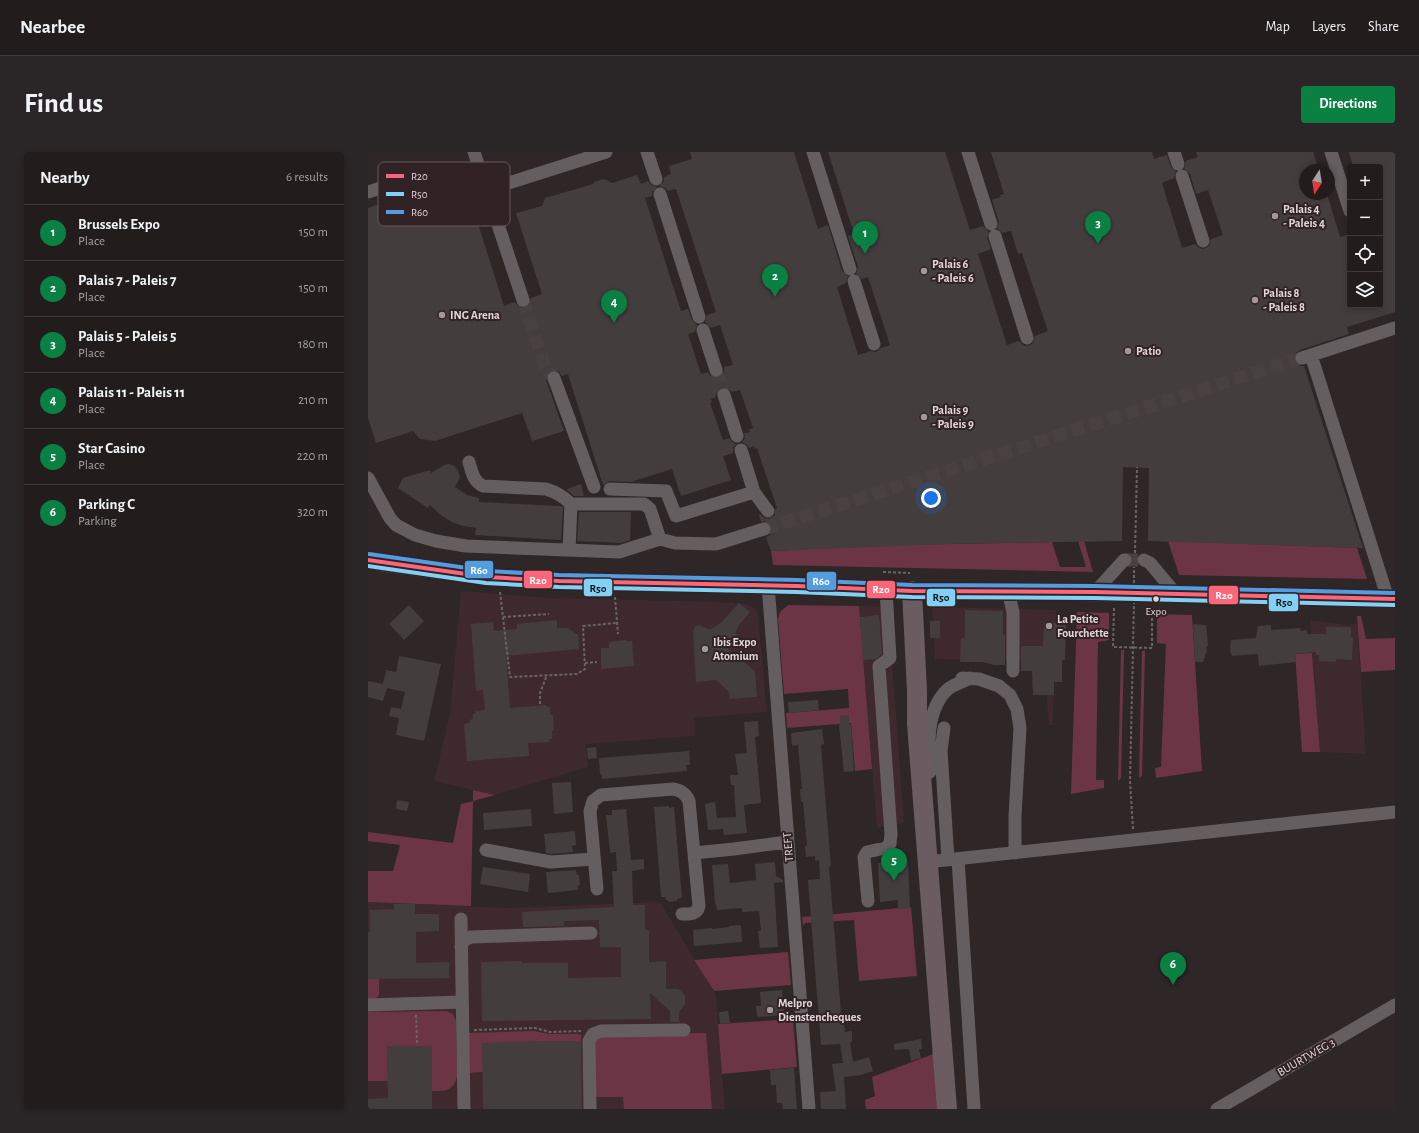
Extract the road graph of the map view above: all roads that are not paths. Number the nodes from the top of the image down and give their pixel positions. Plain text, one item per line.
1 (474, 152) edge
2 (606, 152) edge
3 (647, 152) edge
4 (813, 152) edge
5 (968, 152) edge
6 (1331, 152) edge
7 (477, 162) edge
8 (1178, 164) edge
9 (656, 179) dead end
10 (510, 183) edge
11 (378, 189) edge
12 (368, 192) edge
13 (660, 194) dead end
14 (1347, 202) edge
15 (499, 226) edge
16 (1203, 241) dead end
17 (523, 300) tunnel mouth
18 (1395, 328) edge
19 (1027, 338) dead end
20 (874, 344) dead end
21 (716, 370) tunnel mouth
22 (554, 378) tunnel mouth
23 (724, 395) tunnel mouth
24 (737, 436) dead end
25 (741, 450) dead end
26 (469, 462) dead end
27 (368, 478) edge
28 (594, 487) dead end
29 (610, 488) dead end
30 (754, 492) junction
31 (571, 504) junction
32 (768, 511) dead end
33 (764, 529) tunnel mouth
34 (660, 539) junction
35 (569, 550) junction
36 (368, 560) edge
37 (911, 582) junction
38 (768, 585) junction
39 (886, 590) junction
40 (1008, 591) junction
41 (1095, 592) junction
42 (1176, 594) junction
43 (1392, 599) edge
44 (1013, 671) dead end
45 (970, 678) junction
46 (944, 728) dead end
47 (919, 742) junction
48 (1395, 812) edge
49 (787, 842) junction
50 (486, 850) dead end
51 (694, 853) junction
52 (1015, 853) junction
53 (594, 859) junction
54 (942, 860) junction
55 (597, 889) dead end
56 (868, 901) dead end
57 (682, 914) dead end
58 (461, 919) dead end
59 (591, 933) dead end
60 (461, 947) junction
61 (462, 1002) junction
62 (368, 1005) edge
63 (1395, 1005) edge
64 (684, 1030) dead end
65 (464, 1109) edge
66 (590, 1109) edge
67 (809, 1109) edge
68 (946, 1109) edge
69 (956, 1109) edge
70 (974, 1109) edge
71 (1217, 1109) edge

1 - 7 street
2 - 10 street
3 - 9 street
4 - 20 street
5 - 19 street
6 - 14 street
8 - 16 street
11 - 12 street
13 - 21 street
15 - 17 street
18 - 43 street
22 - 28 street
23 - 24 street
25 - 30 street
26 - 31 street
27 - 35 street
29 - 30 street
30 - 32 street
31 - 34 street
31 - 35 street
33 - 34 street
34 - 35 street
36 - 38 main road
37 - 39 main road
37 - 40 main road
37 - 47 highway
38 - 39 main road
38 - 49 street, TREFT
39 - 56 street
40 - 41 main road
40 - 44 street
41 - 42 main road
41 - 42 street
42 - 43 main road
45 - 47 street
45 - 52 street
45 - 54 street
46 - 54 street
47 - 54 highway
48 - 52 street
49 - 51 street
49 - 67 street, TREFT
50 - 53 street
51 - 53 street
51 - 57 street
52 - 54 street
53 - 55 street
54 - 68 highway
54 - 69 street
54 - 70 street
58 - 60 street
59 - 60 street
60 - 61 street
61 - 62 street
61 - 65 street
63 - 71 street, BUURTWEG 3
64 - 66 street

